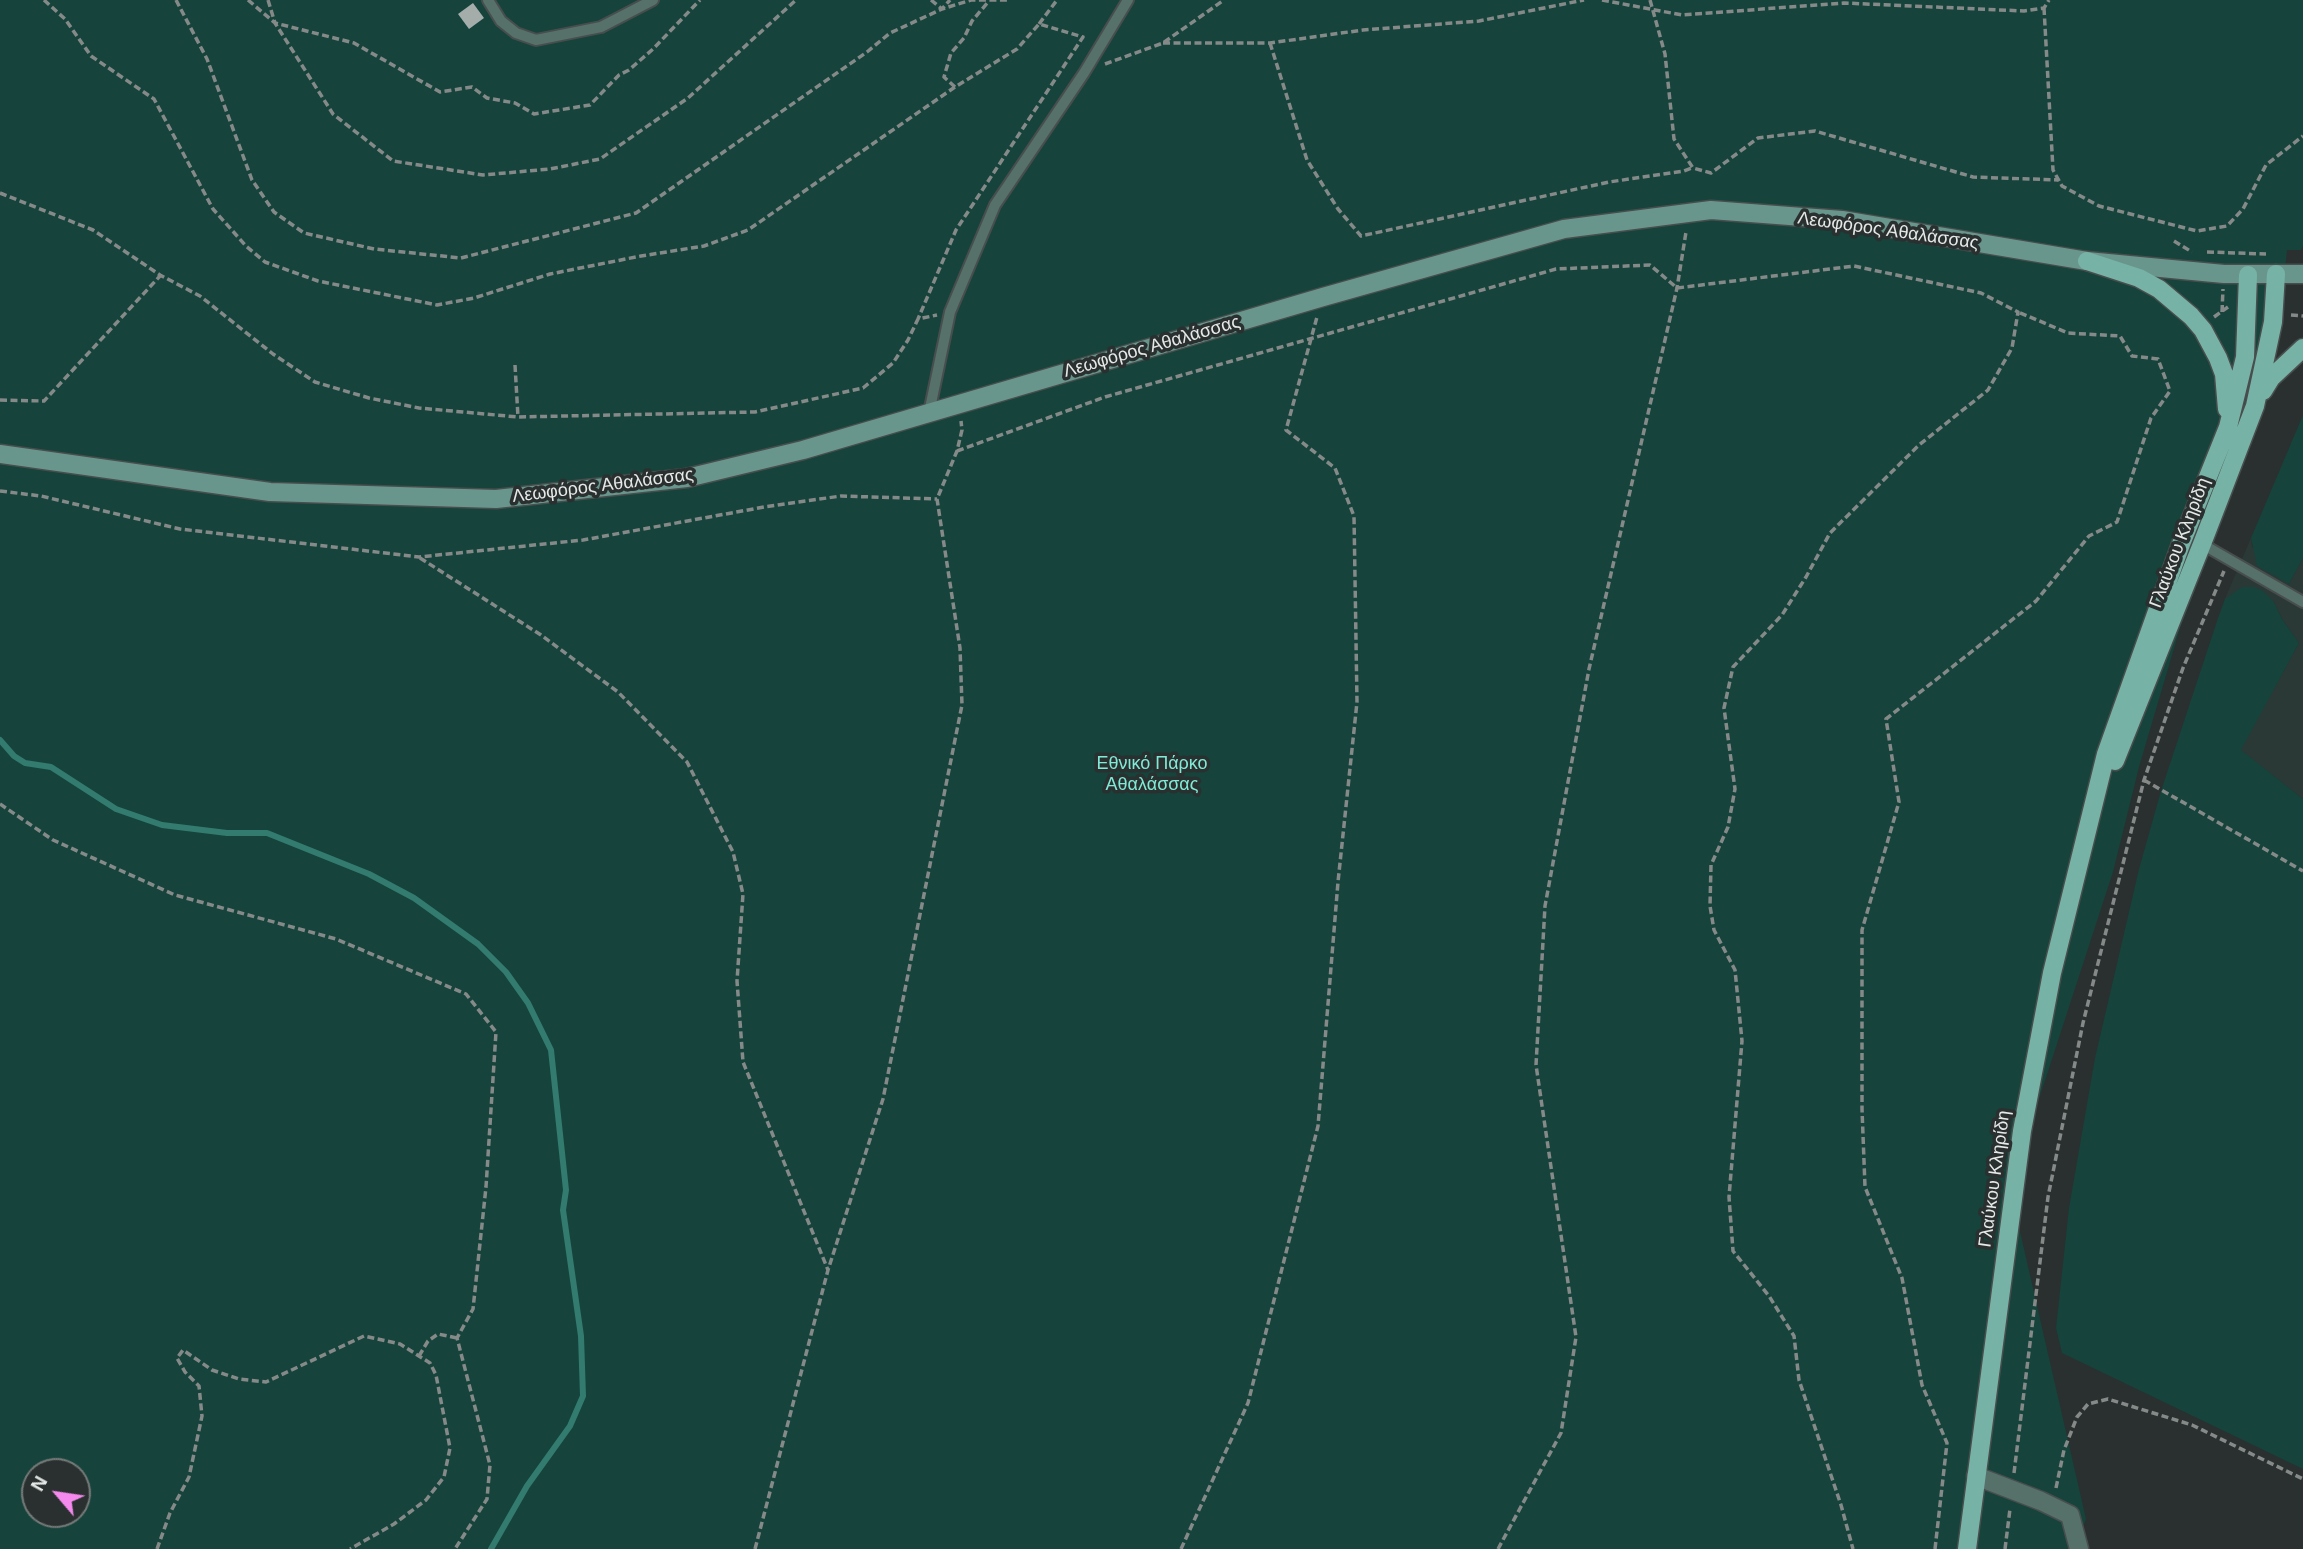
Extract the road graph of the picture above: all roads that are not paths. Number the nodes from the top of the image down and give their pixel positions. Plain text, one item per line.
1 (488, 0) edge
2 (653, 0) edge
3 (1128, 0) edge
4 (2087, 261) junction
5 (2276, 274) junction
6 (2303, 274) edge
7 (2248, 275) junction
8 (2303, 348) edge
9 (2255, 406) junction
10 (929, 413) junction
11 (2228, 427) junction
12 (0, 454) edge
13 (2202, 544) junction
14 (2303, 601) edge
15 (2091, 819) junction
16 (1976, 1476) junction
17 (1967, 1549) edge
18 (2079, 1549) edge

1 - 2 lane
3 - 10 lane
4 - 7 main road, Λεωφόρος Αθαλάσσας
4 - 10 main road, Λεωφόρος Αθαλάσσας
4 - 11 main road
5 - 6 main road, Λεωφόρος Αθαλάσσας
5 - 7 main road, Λεωφόρος Αθαλάσσας
5 - 9 main road, Γλαύκου Κληρίδη
7 - 11 main road, Γλαύκου Κληρίδη
8 - 9 main road
9 - 13 main road, Γλαύκου Κληρίδη
10 - 12 main road, Λεωφόρος Αθαλάσσας
11 - 15 main road, Γλαύκου Κληρίδη
13 - 14 lane
13 - 15 main road, Γλαύκου Κληρίδη
15 - 16 main road, Γλαύκου Κληρίδη
16 - 17 main road, Γλαύκου Κληρίδη
16 - 18 street

